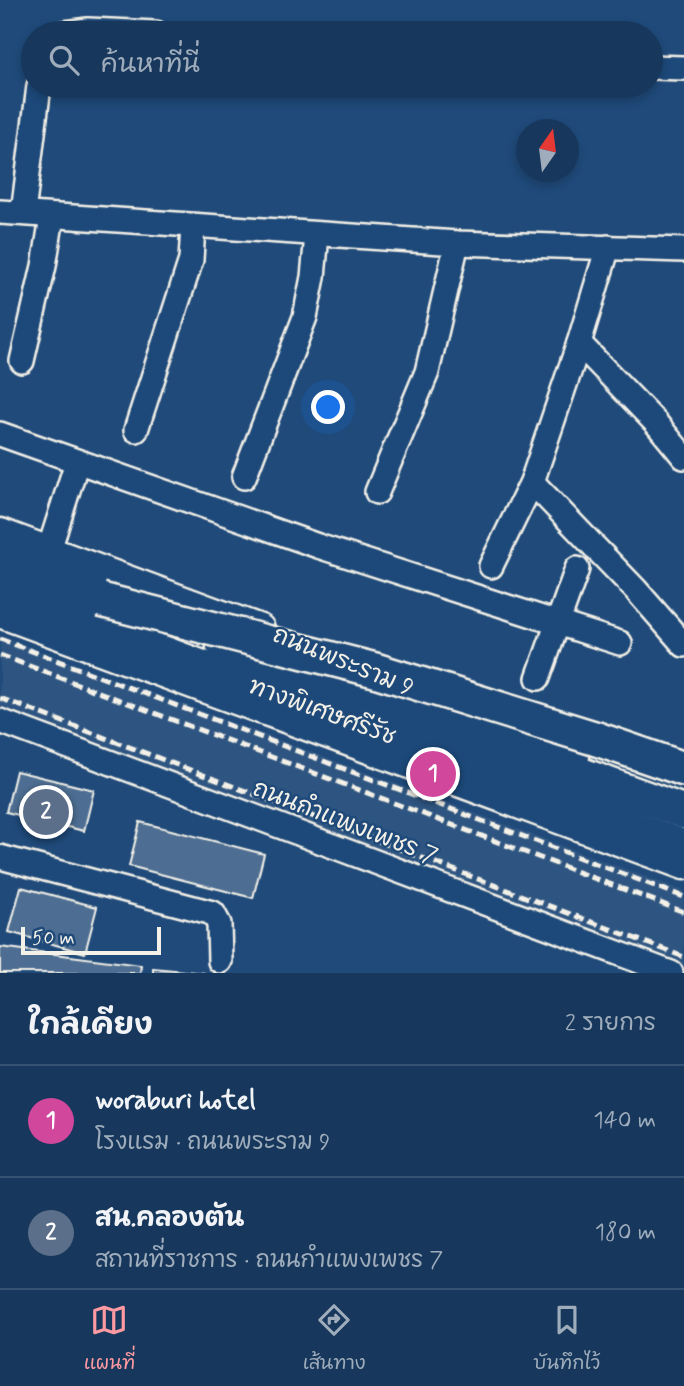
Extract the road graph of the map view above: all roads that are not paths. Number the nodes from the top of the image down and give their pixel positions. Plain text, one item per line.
1 (663, 67) edge
2 (684, 68) edge
3 (36, 98) edge
4 (11, 212) edge
5 (52, 217) junction
6 (193, 226) junction
7 (317, 234) junction
8 (457, 243) junction
9 (608, 247) junction
10 (684, 250) edge
11 (579, 343) junction
12 (22, 361) dead end
13 (136, 430) dead end
14 (0, 435) edge
15 (684, 457) edge
16 (77, 462) junction
17 (244, 477) dead end
18 (532, 482) junction
19 (377, 492) dead end
20 (0, 533) edge
21 (49, 550) junction
22 (0, 562) edge
23 (491, 566) dead end
24 (576, 569) dead end
25 (0, 592) edge
26 (101, 600) junction
27 (0, 613) edge
28 (557, 624) junction
29 (620, 643) dead end
30 (684, 645) edge
31 (538, 678) dead end
32 (1, 726) edge
33 (684, 769) edge
34 (684, 796) edge
35 (684, 812) edge
36 (684, 847) edge
37 (0, 857) edge
38 (684, 865) edge
39 (220, 961) dead end
40 (671, 973) edge

1 - 2 street
3 - 4 street
4 - 5 street
5 - 6 street
5 - 12 street
6 - 7 street
6 - 13 street
7 - 8 street
7 - 17 street
8 - 9 street
8 - 19 street
9 - 10 street
9 - 11 street
11 - 15 street
11 - 18 street
14 - 16 street
16 - 21 street
16 - 28 street
18 - 23 street
18 - 30 street
20 - 21 main road, ถนนพระราม 9
21 - 34 main road, ถนนพระราม 9
22 - 26 highway, ทางพิเศษศรีรัช
24 - 28 street
25 - 36 highway, ทางพิเศษศรีรัช
26 - 33 highway, bridge
26 - 35 highway, ทางพิเศษศรีรัช, bridge
27 - 38 main road
28 - 29 street
28 - 31 street
32 - 40 street, ถนนกำแพงเพชร 7
37 - 39 street

